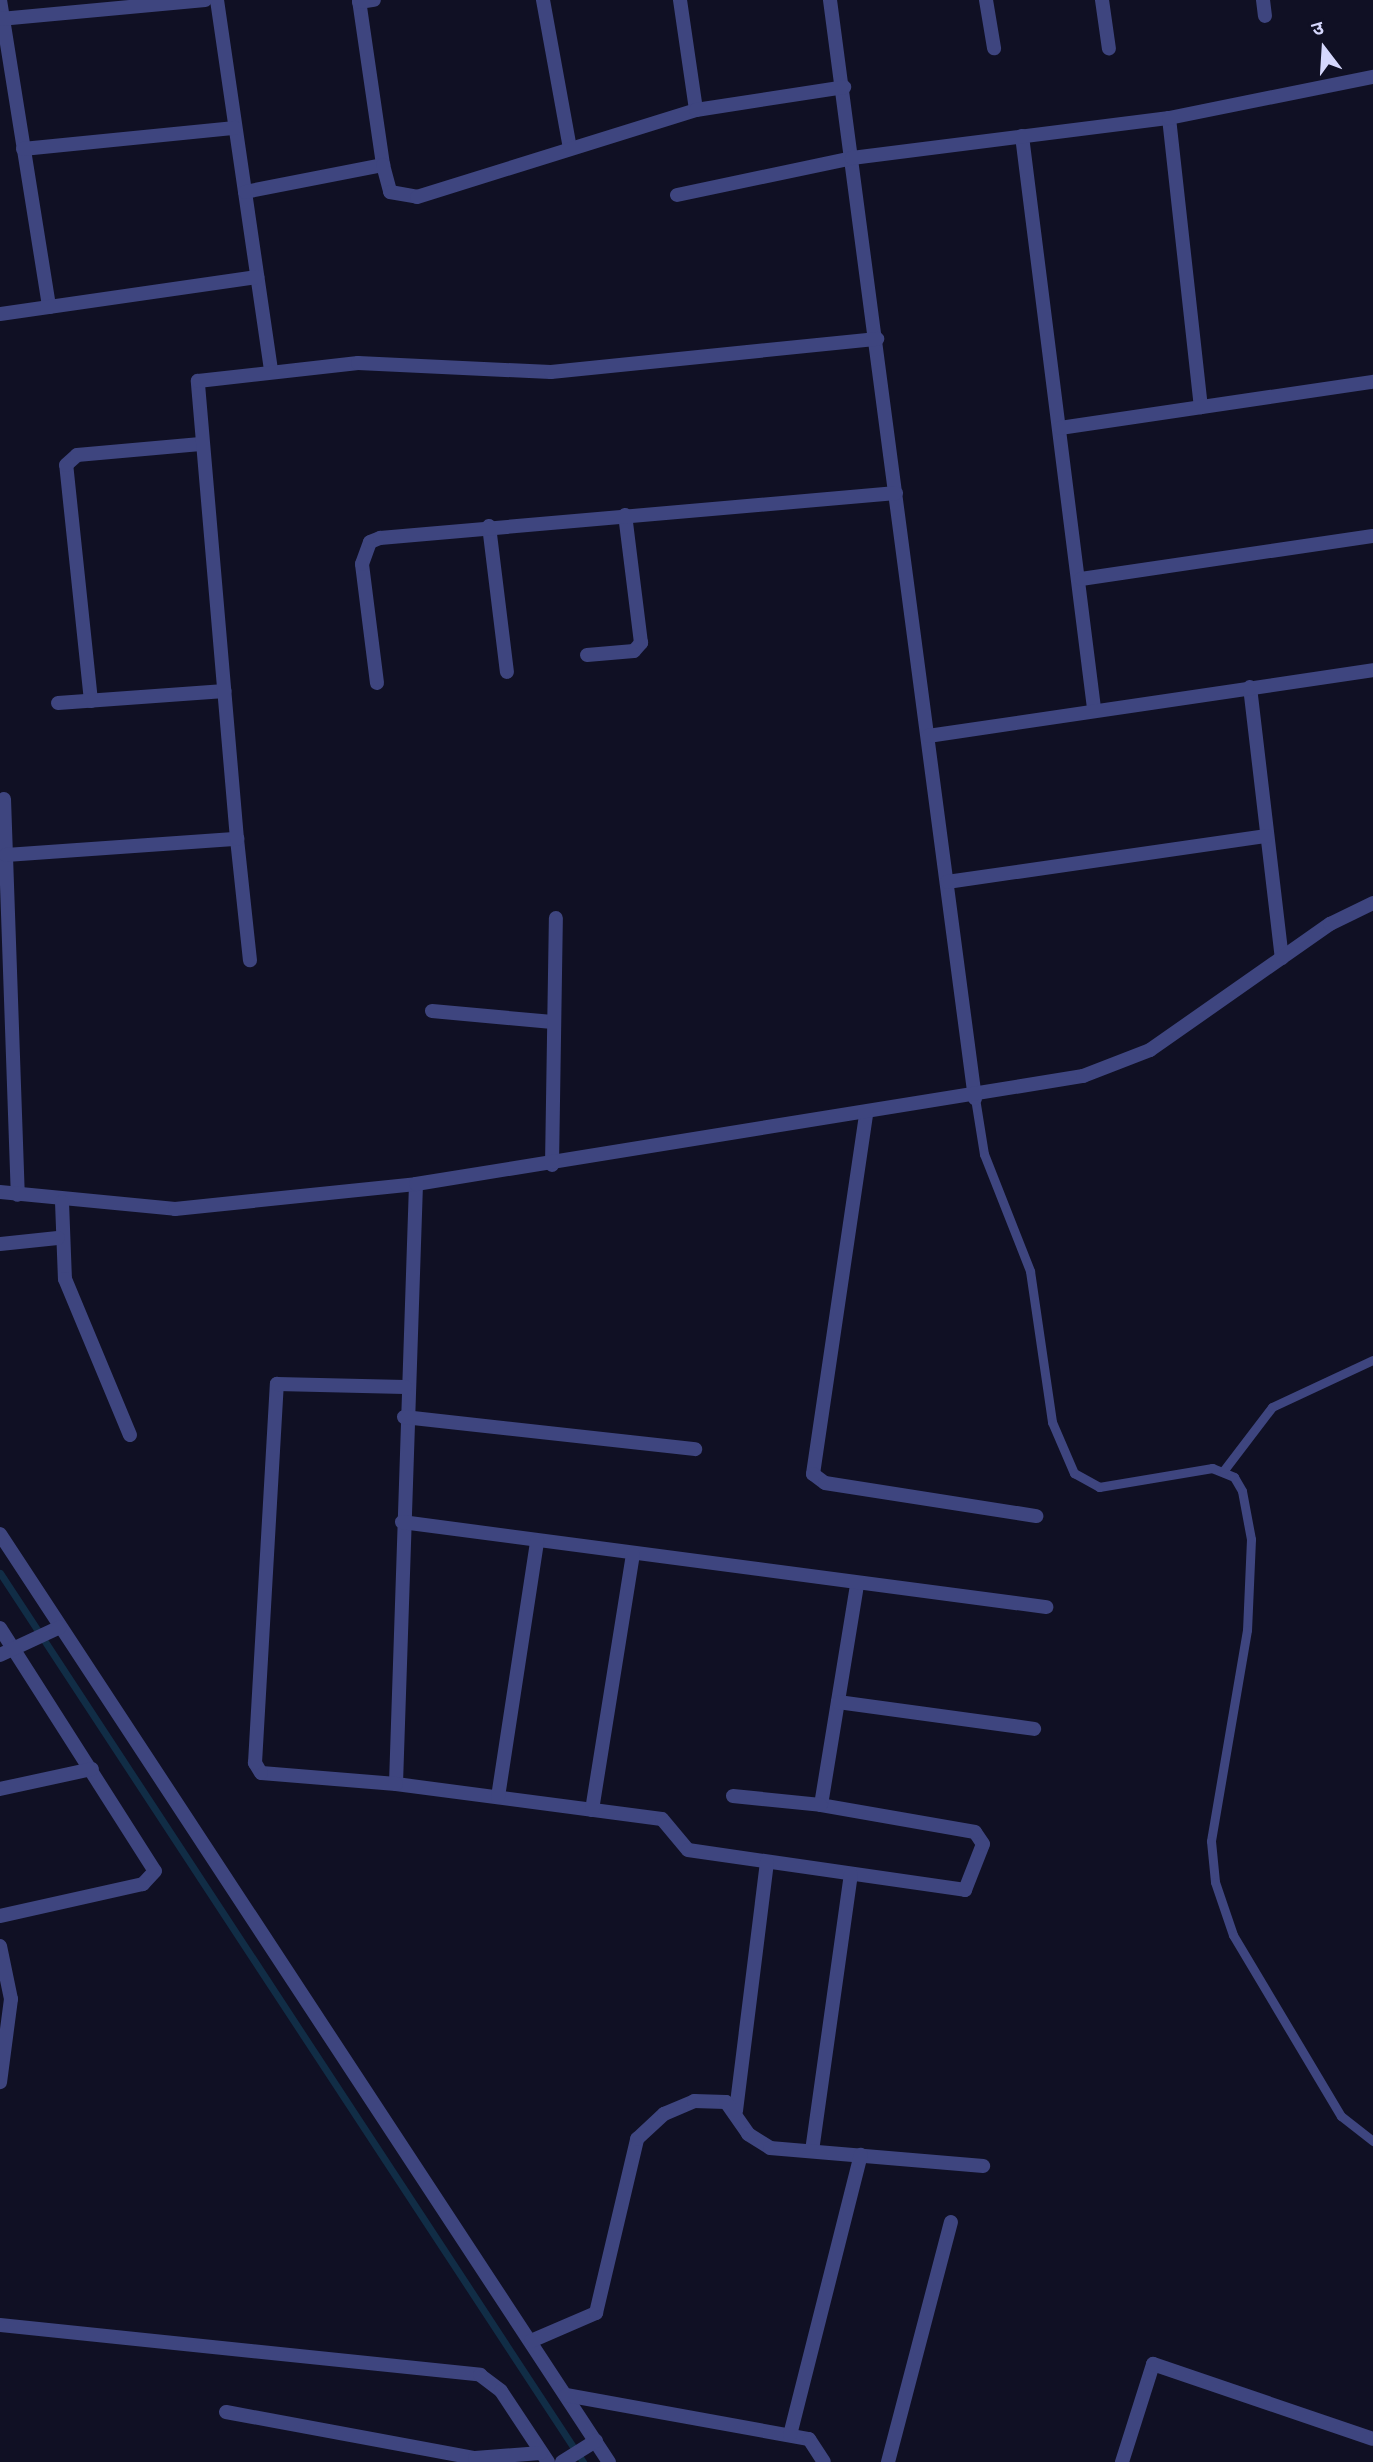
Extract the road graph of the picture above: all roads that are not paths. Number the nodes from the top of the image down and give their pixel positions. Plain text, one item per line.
1 (0, 0) edge
2 (205, 0) edge
3 (217, 0) edge
4 (543, 0) edge
5 (680, 0) edge
6 (830, 0) edge
7 (986, 0) edge
8 (1102, 0) edge
9 (1263, 0) edge
10 (364, 1) edge
11 (1265, 16) dead end
12 (1, 19) edge
13 (994, 48) dead end
14 (1109, 49) dead end
15 (1373, 77) edge
16 (844, 87) junction
17 (696, 110) junction
18 (1169, 118) junction
19 (235, 128) junction
20 (1022, 136) junction
21 (23, 149) junction
22 (570, 149) junction
23 (852, 159) junction
24 (383, 165) junction
25 (245, 192) junction
26 (677, 195) dead end
27 (257, 278) junction
28 (49, 307) junction
29 (0, 314) edge
30 (877, 339) junction
31 (271, 370) junction
32 (1373, 382) edge
33 (1201, 407) junction
34 (1060, 428) junction
35 (201, 444) junction
36 (897, 493) junction
37 (625, 514) junction
38 (489, 526) junction
39 (1373, 536) edge
40 (1081, 579) junction
41 (587, 655) dead end
42 (1373, 670) edge
43 (507, 672) dead end
44 (377, 683) dead end
45 (1250, 687) junction
46 (225, 691) junction
47 (92, 701) junction
48 (58, 703) dead end
49 (1094, 708) junction
50 (929, 736) junction
51 (4, 799) dead end
52 (1267, 836) junction
53 (237, 839) junction
54 (6, 855) junction
55 (947, 881) junction
56 (1373, 902) edge
57 (556, 918) dead end
58 (1282, 958) junction
59 (250, 960) dead end
60 (432, 1011) dead end
61 (553, 1022) junction
62 (975, 1098) junction
63 (866, 1115) junction
64 (552, 1165) junction
65 (416, 1184) junction
66 (0, 1192) edge
67 (18, 1195) junction
68 (62, 1202) junction
69 (58, 1238) junction
70 (0, 1244) edge
71 (1373, 1360) edge
72 (405, 1387) junction
73 (404, 1417) junction
74 (130, 1436) dead end
75 (695, 1449) dead end
76 (1224, 1470) junction
77 (1037, 1516) dead end
78 (402, 1522) junction
79 (0, 1534) edge
80 (537, 1541) junction
81 (633, 1554) junction
82 (857, 1584) junction
83 (1046, 1607) dead end
84 (0, 1628) edge
85 (55, 1631) junction
86 (15, 1651) junction
87 (0, 1655) edge
88 (838, 1702) junction
89 (1034, 1729) dead end
90 (92, 1769) junction
91 (396, 1784) junction
92 (0, 1789) edge
93 (733, 1796) dead end
94 (498, 1797) junction
95 (821, 1805) junction
96 (592, 1810) junction
97 (766, 1862) junction
98 (851, 1875) junction
99 (0, 1916) edge
100 (0, 1946) edge
101 (0, 2082) edge
102 (736, 2112) junction
103 (1373, 2141) edge
104 (813, 2151) junction
105 (861, 2155) junction
106 (982, 2165) dead end
107 (951, 2222) dead end
108 (0, 2325) edge
109 (531, 2340) junction
110 (566, 2395) junction
111 (226, 2412) dead end
112 (790, 2435) junction
113 (1373, 2439) edge
114 (590, 2445) junction
115 (544, 2458) edge
116 (475, 2460) edge
117 (564, 2461) edge
118 (609, 2462) edge
119 (824, 2462) edge
120 (888, 2462) edge
121 (1122, 2462) edge

1 - 12 street
2 - 12 street
3 - 19 street
4 - 22 street
5 - 17 street
6 - 16 street
7 - 13 street
8 - 14 street
9 - 11 street
10 - 24 street
12 - 21 street
15 - 18 street
16 - 17 street
16 - 23 street
17 - 22 street
18 - 20 street
18 - 33 street
19 - 21 street
19 - 25 street
20 - 23 street
20 - 34 street
21 - 28 street
22 - 24 street
23 - 26 street
23 - 30 street
24 - 25 street
25 - 27 street
27 - 28 street
27 - 31 street
28 - 29 street
30 - 31 street
30 - 36 street
31 - 35 street
32 - 33 street
33 - 34 street
34 - 40 street
35 - 46 street
35 - 47 street
36 - 37 street
36 - 50 street
37 - 38 street
37 - 41 street
38 - 43 street
38 - 44 street
39 - 40 street
40 - 49 street
42 - 45 street
45 - 49 street
45 - 52 street
46 - 47 street
46 - 53 street
47 - 48 street
49 - 50 street
50 - 55 street
51 - 54 street
52 - 55 street
52 - 58 street
53 - 54 street
53 - 59 street
54 - 67 street
55 - 62 street
56 - 58 street
57 - 61 street
58 - 62 street
60 - 61 street
61 - 64 street
62 - 63 street
62 - 76 lane
63 - 64 street
63 - 77 street
64 - 65 street
65 - 68 street
65 - 72 street
66 - 67 street
67 - 68 street
68 - 69 street
69 - 70 street
69 - 74 street
71 - 76 lane
72 - 73 street
72 - 91 street
73 - 75 street
73 - 78 street
76 - 103 lane
78 - 80 street
78 - 91 street
79 - 85 street
80 - 81 street
80 - 94 street
81 - 82 street
81 - 96 street
82 - 83 street
82 - 88 street
84 - 86 street
85 - 86 street
85 - 109 street
86 - 87 street
86 - 90 street
88 - 89 street
88 - 95 street
90 - 92 street
90 - 99 street
91 - 94 street
93 - 95 street
94 - 96 street
95 - 98 street
96 - 97 street
97 - 98 street
97 - 102 street
98 - 104 street
100 - 101 street
102 - 104 street
102 - 109 street
104 - 105 street
105 - 106 street
105 - 112 street
107 - 120 street
108 - 115 street
109 - 110 street
110 - 112 street
110 - 114 street
111 - 116 street
112 - 119 street
113 - 121 street
114 - 117 street
114 - 118 street
115 - 116 street

